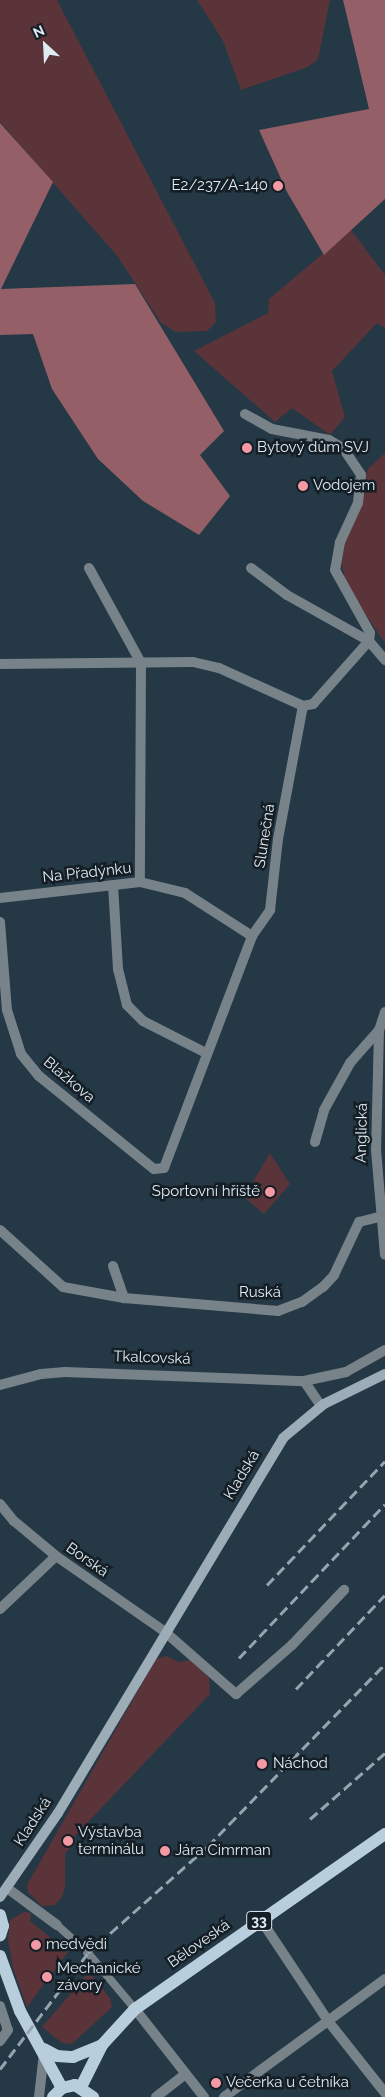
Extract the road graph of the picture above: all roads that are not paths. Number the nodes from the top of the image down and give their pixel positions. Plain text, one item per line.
1 (245, 414) dead end
2 (89, 568) dead end
3 (251, 568) dead end
4 (369, 641) junction
5 (385, 660) edge
6 (141, 663) junction
7 (0, 664) edge
8 (303, 706) junction
9 (140, 882) junction
10 (113, 885) junction
11 (0, 898) edge
12 (0, 922) edge
13 (252, 936) junction
14 (385, 1012) edge
15 (379, 1030) junction
16 (206, 1053) junction
17 (315, 1142) dead end
18 (160, 1170) joint
19 (379, 1217) junction
20 (0, 1230) edge
21 (385, 1255) edge
22 (113, 1266) dead end
23 (124, 1298) junction
24 (385, 1350) edge
25 (385, 1374) edge
26 (304, 1381) junction
27 (0, 1385) edge
28 (321, 1406) junction
29 (0, 1504) edge
30 (56, 1556) junction
31 (344, 1590) dead end
32 (0, 1609) edge
33 (164, 1631) junction
34 (385, 1834) edge
35 (7, 1888) junction
36 (0, 1897) edge
37 (0, 1916) edge
38 (261, 1920) junction
39 (58, 1925) joint
40 (0, 1936) edge
41 (0, 1956) edge
42 (385, 1979) edge
43 (0, 2006) edge
44 (135, 2009) junction
45 (328, 2021) junction
46 (0, 2041) edge
47 (102, 2045) junction
48 (44, 2049) junction
49 (185, 2074) junction
50 (82, 2087) junction
51 (385, 2092) edge
52 (57, 2093) edge
53 (40, 2097) edge
54 (93, 2097) edge
55 (156, 2097) edge
56 (204, 2097) edge
57 (224, 2097) edge

1 - 4 street
2 - 6 street
3 - 4 street
4 - 5 street
4 - 8 street
6 - 7 street
6 - 8 street
6 - 9 street
8 - 13 street, Slunečná
9 - 10 street, Na Přadýnku
9 - 13 street, Na Přadýnku
10 - 11 street, Na Přadýnku
10 - 16 street
12 - 18 street, Blažkova
13 - 16 street, Slunečná
14 - 15 street, Anglická
15 - 17 street
15 - 19 street, Anglická
16 - 18 street, Slunečná
19 - 21 street, Anglická
19 - 23 street, Ruská
20 - 23 street, Ruská
22 - 23 street
24 - 26 street, Tkalcovská
25 - 28 main road, Kladská
26 - 27 street, Tkalcovská
26 - 28 street
28 - 33 main road, Kladská
29 - 30 street, Borská
30 - 32 street
30 - 33 street, Borská
31 - 33 street
33 - 35 main road, Kladská
34 - 38 main road, Běloveská / 33
35 - 36 main road, Kladská
35 - 39 street
37 - 40 main road
38 - 44 main road, Běloveská / 33
38 - 45 street
39 - 44 street
41 - 48 main road
42 - 45 street
43 - 46 street
44 - 47 main road, Běloveská / 33
44 - 49 street
45 - 51 street
45 - 57 street
47 - 48 main road
47 - 50 main road, Běloveská / 33
48 - 52 main road
48 - 53 street
49 - 55 street
49 - 56 street
50 - 52 main road
50 - 54 main road

